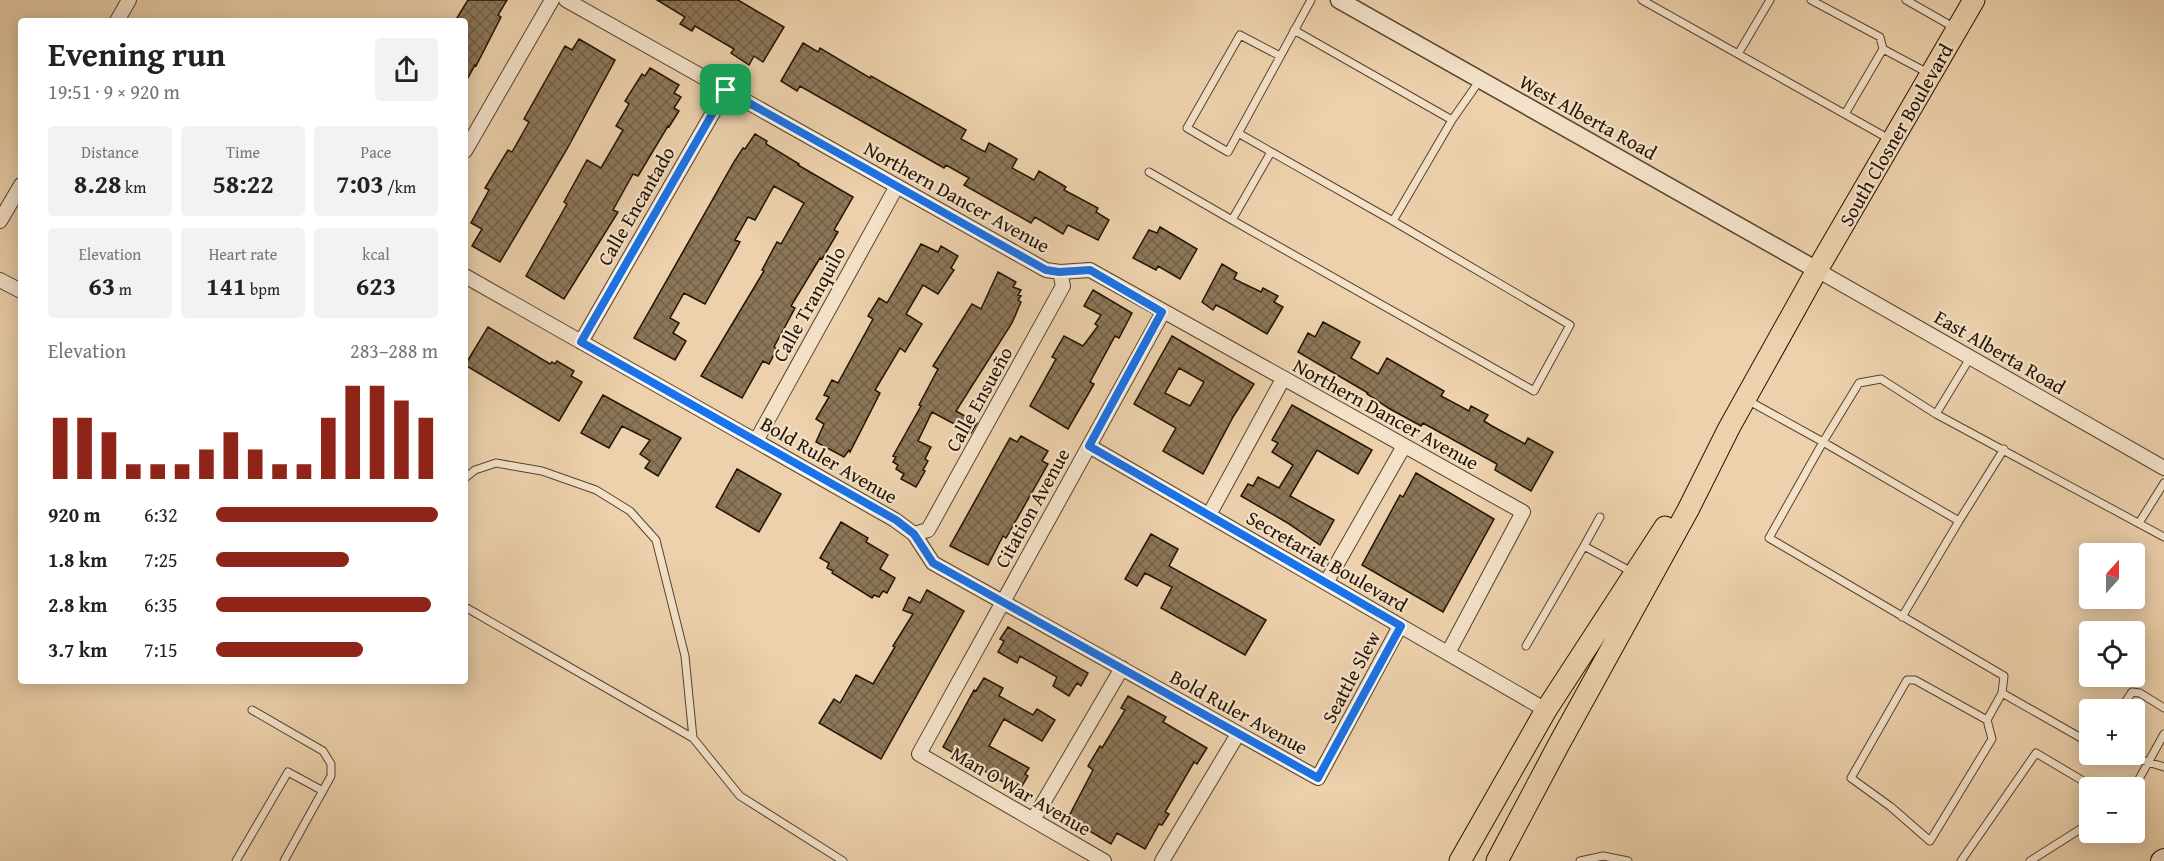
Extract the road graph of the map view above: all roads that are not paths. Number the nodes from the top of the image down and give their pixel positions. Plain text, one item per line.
1 (129, 0) edge
2 (552, 0) edge
3 (566, 0) edge
4 (1311, 0) edge
5 (1339, 0) edge
6 (1642, 0) edge
7 (1770, 0) edge
8 (1810, 0) edge
9 (1906, 0) edge
10 (1974, 0) edge
11 (119, 18) edge
12 (1957, 29) junction
13 (1294, 30) junction
14 (1883, 49) junction
15 (1738, 54) junction
16 (1280, 56) junction
17 (1930, 74) junction
18 (1480, 80) junction
19 (726, 90) junction
20 (1845, 114) junction
21 (1452, 120) junction
22 (1238, 133) junction
23 (1892, 141) junction
24 (468, 147) edge
25 (1271, 152) junction
26 (1149, 172) dead end
27 (897, 186) junction
28 (18, 190) edge
29 (1232, 220) junction
30 (0, 221) edge
31 (1393, 221) junction
32 (1817, 270) junction
33 (1059, 272) junction
34 (468, 278) edge
35 (0, 280) edge
36 (18, 289) edge
37 (1162, 312) junction
38 (581, 342) junction
39 (1970, 357) junction
40 (1283, 379) junction
41 (1745, 399) junction
42 (1936, 414) junction
43 (1729, 428) junction
44 (756, 441) junction
45 (1823, 442) junction
46 (1089, 446) junction
47 (1404, 446) junction
48 (2004, 449) junction
49 (2164, 468) edge
50 (468, 476) edge
51 (2164, 483) edge
52 (1688, 510) junction
53 (1209, 515) junction
54 (1600, 517) dead end
55 (1959, 521) junction
56 (2139, 523) junction
57 (914, 534) junction
58 (2164, 537) edge
59 (1584, 546) junction
60 (1635, 573) junction
61 (1326, 583) junction
62 (1003, 602) junction
63 (468, 609) edge
64 (1902, 617) junction
65 (1401, 626) junction
66 (1526, 646) dead end
67 (1448, 653) junction
68 (1122, 668) junction
69 (2002, 693) junction
70 (2127, 699) edge
71 (2164, 708) edge
72 (252, 710) dead end
73 (1546, 710) junction
74 (1987, 720) junction
75 (1238, 734) junction
76 (2164, 735) edge
77 (2079, 737) edge
78 (693, 738) junction
79 (919, 754) joint
80 (2145, 761) edge
81 (2148, 762) junction
82 (2164, 767) edge
83 (2140, 777) edge
84 (1318, 778) joint
85 (2079, 779) edge
86 (323, 791) junction
87 (1033, 820) junction
88 (2079, 830) edge
89 (237, 861) edge
90 (284, 861) edge
91 (843, 861) edge
92 (1104, 861) edge
93 (1162, 861) edge
94 (1460, 861) edge
95 (1497, 861) edge
96 (1509, 861) edge
97 (1580, 861) edge
98 (1628, 861) edge
99 (1961, 861) edge
100 (2030, 861) edge

1 - 11 street
2 - 24 street
3 - 19 street, Northern Dancer Avenue
4 - 13 lane
5 - 18 street, West Alberta Road
6 - 15 lane
7 - 15 lane
8 - 14 lane
9 - 12 lane
10 - 12 main road, South Closner Boulevard
12 - 17 main road, South Closner Boulevard
13 - 16 lane
13 - 21 lane
14 - 17 lane
14 - 20 lane
15 - 20 lane
16 - 22 lane
16 - 22 lane
17 - 23 main road, South Closner Boulevard
18 - 21 lane
18 - 32 street, West Alberta Road
19 - 27 street, Northern Dancer Avenue
19 - 38 street, Calle Encantado
20 - 23 lane
21 - 31 lane
22 - 25 lane
23 - 32 main road, South Closner Boulevard
25 - 29 lane
25 - 31 lane
26 - 29 lane
27 - 33 street, Northern Dancer Avenue
27 - 44 street, Calle Tranquilo
28 - 30 street
29 - 31 lane
32 - 39 street, East Alberta Road
32 - 41 main road, South Closner Boulevard
33 - 37 street, Northern Dancer Avenue
33 - 57 street, Calle Ensueño
34 - 38 street, Bold Ruler Avenue
35 - 36 street
37 - 40 street, Northern Dancer Avenue
37 - 46 street, Citation Avenue
38 - 44 street, Bold Ruler Avenue
39 - 42 lane
39 - 49 street, East Alberta Road
40 - 47 street, Northern Dancer Avenue
40 - 53 street
41 - 43 main road, South Closner Boulevard
41 - 45 lane
42 - 45 lane
42 - 48 lane
43 - 52 main road
43 - 60 main road
44 - 57 street, Bold Ruler Avenue
45 - 55 lane
45 - 64 lane
46 - 53 street, Secretariat Boulevard
46 - 62 street, Citation Avenue
47 - 61 street
47 - 67 street, Northern Dancer Avenue
48 - 55 lane
48 - 56 lane
50 - 78 lane
51 - 56 lane
52 - 95 main road
52 - 96 main road
53 - 61 street, Secretariat Boulevard
54 - 59 lane
55 - 64 lane
56 - 58 lane
57 - 62 street, Bold Ruler Avenue
59 - 60 lane
59 - 66 lane
60 - 73 main road
61 - 65 street, Secretariat Boulevard
62 - 68 street, Bold Ruler Avenue
62 - 79 street, Citation Avenue
63 - 78 lane
64 - 69 lane
65 - 67 street, Secretariat Boulevard
65 - 84 street, Seattle Slew
67 - 73 street, Secretariat Boulevard
68 - 75 street, Bold Ruler Avenue
68 - 87 street
69 - 74 lane
69 - 77 lane
70 - 71 lane
72 - 86 lane
73 - 94 main road
74 - 74 lane
75 - 84 street, Bold Ruler Avenue
75 - 93 street
76 - 81 lane
78 - 91 lane
79 - 87 street, Man O War Avenue
80 - 81 lane
81 - 82 lane
81 - 83 lane
85 - 99 lane
86 - 89 lane
86 - 90 lane
87 - 92 street, Man O War Avenue
88 - 100 lane
97 - 98 lane

